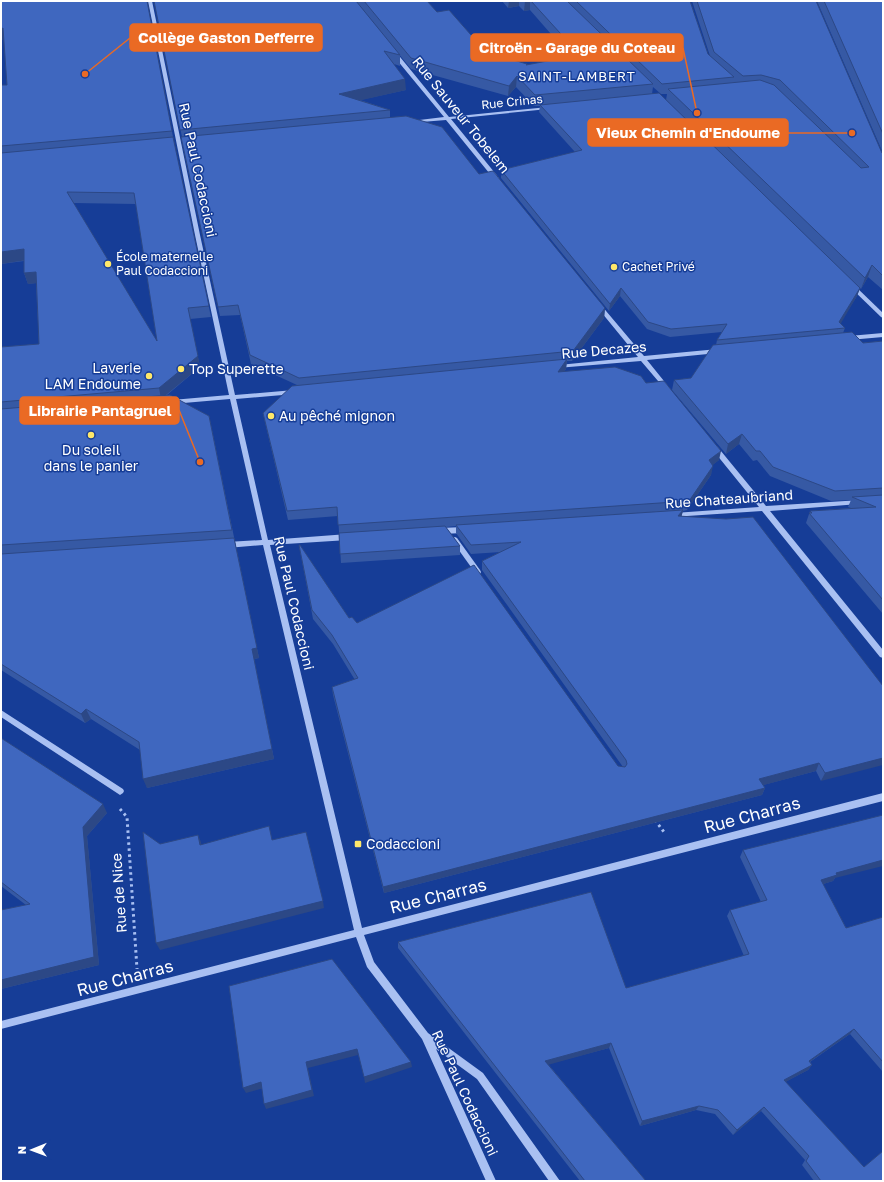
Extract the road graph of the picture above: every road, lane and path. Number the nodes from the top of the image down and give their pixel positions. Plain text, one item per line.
1 (150, 1) edge
2 (392, 50) edge
3 (556, 107) edge
4 (447, 118) junction
5 (408, 122) edge
6 (185, 144) edge
7 (178, 145) junction
8 (171, 146) edge
9 (502, 186) edge
10 (850, 284) edge
11 (597, 303) edge
12 (883, 316) edge
13 (883, 335) edge
14 (844, 339) edge
15 (728, 350) edge
16 (642, 359) junction
17 (556, 367) edge
18 (303, 391) edge
19 (672, 395) edge
20 (232, 397) junction
21 (164, 402) edge
22 (711, 443) edge
23 (867, 502) edge
24 (765, 509) junction
25 (662, 516) edge
26 (472, 529) edge
27 (448, 531) junction
28 (432, 532) edge
29 (353, 537) edge
30 (266, 543) junction
31 (219, 546) edge
32 (481, 576) edge
33 (883, 654) edge
34 (1, 713) edge
35 (120, 791) dead end
36 (883, 797) edge
37 (651, 814) edge
38 (127, 817) dead end
39 (677, 850) junction
40 (359, 932) junction
41 (137, 968) dead end
42 (1, 1025) edge
43 (424, 1036) junction
44 (491, 1181) edge
45 (555, 1181) edge

1 - 7 street, Rue Paul Codaccioni
2 - 4 street, Rue Sauveur Tobelem
3 - 4 street, Rue Crinas
4 - 5 street, Rue Crinas
4 - 9 street, Rue Sauveur Tobelem
6 - 7 street
7 - 8 street
7 - 20 street, Rue Paul Codaccioni
10 - 12 street
11 - 16 street
13 - 14 street
15 - 16 street, Rue Decazes
16 - 17 street, Rue Decazes
16 - 19 street
18 - 20 street
20 - 21 street
20 - 30 street, Rue Paul Codaccioni
22 - 24 street
23 - 24 street, Rue Chateaubriand
24 - 25 street, Rue Chateaubriand
24 - 33 street
26 - 27 street
27 - 28 street
27 - 32 street
29 - 30 street
30 - 31 street
30 - 40 street, Rue Paul Codaccioni
34 - 35 street
36 - 39 street, Rue Charras
37 - 39 path
38 - 41 path, Rue de Nice
39 - 40 street, Rue Charras
40 - 42 street, Rue Charras
40 - 43 street, Rue Paul Codaccioni
43 - 44 street, Rue Paul Codaccioni
43 - 45 street

